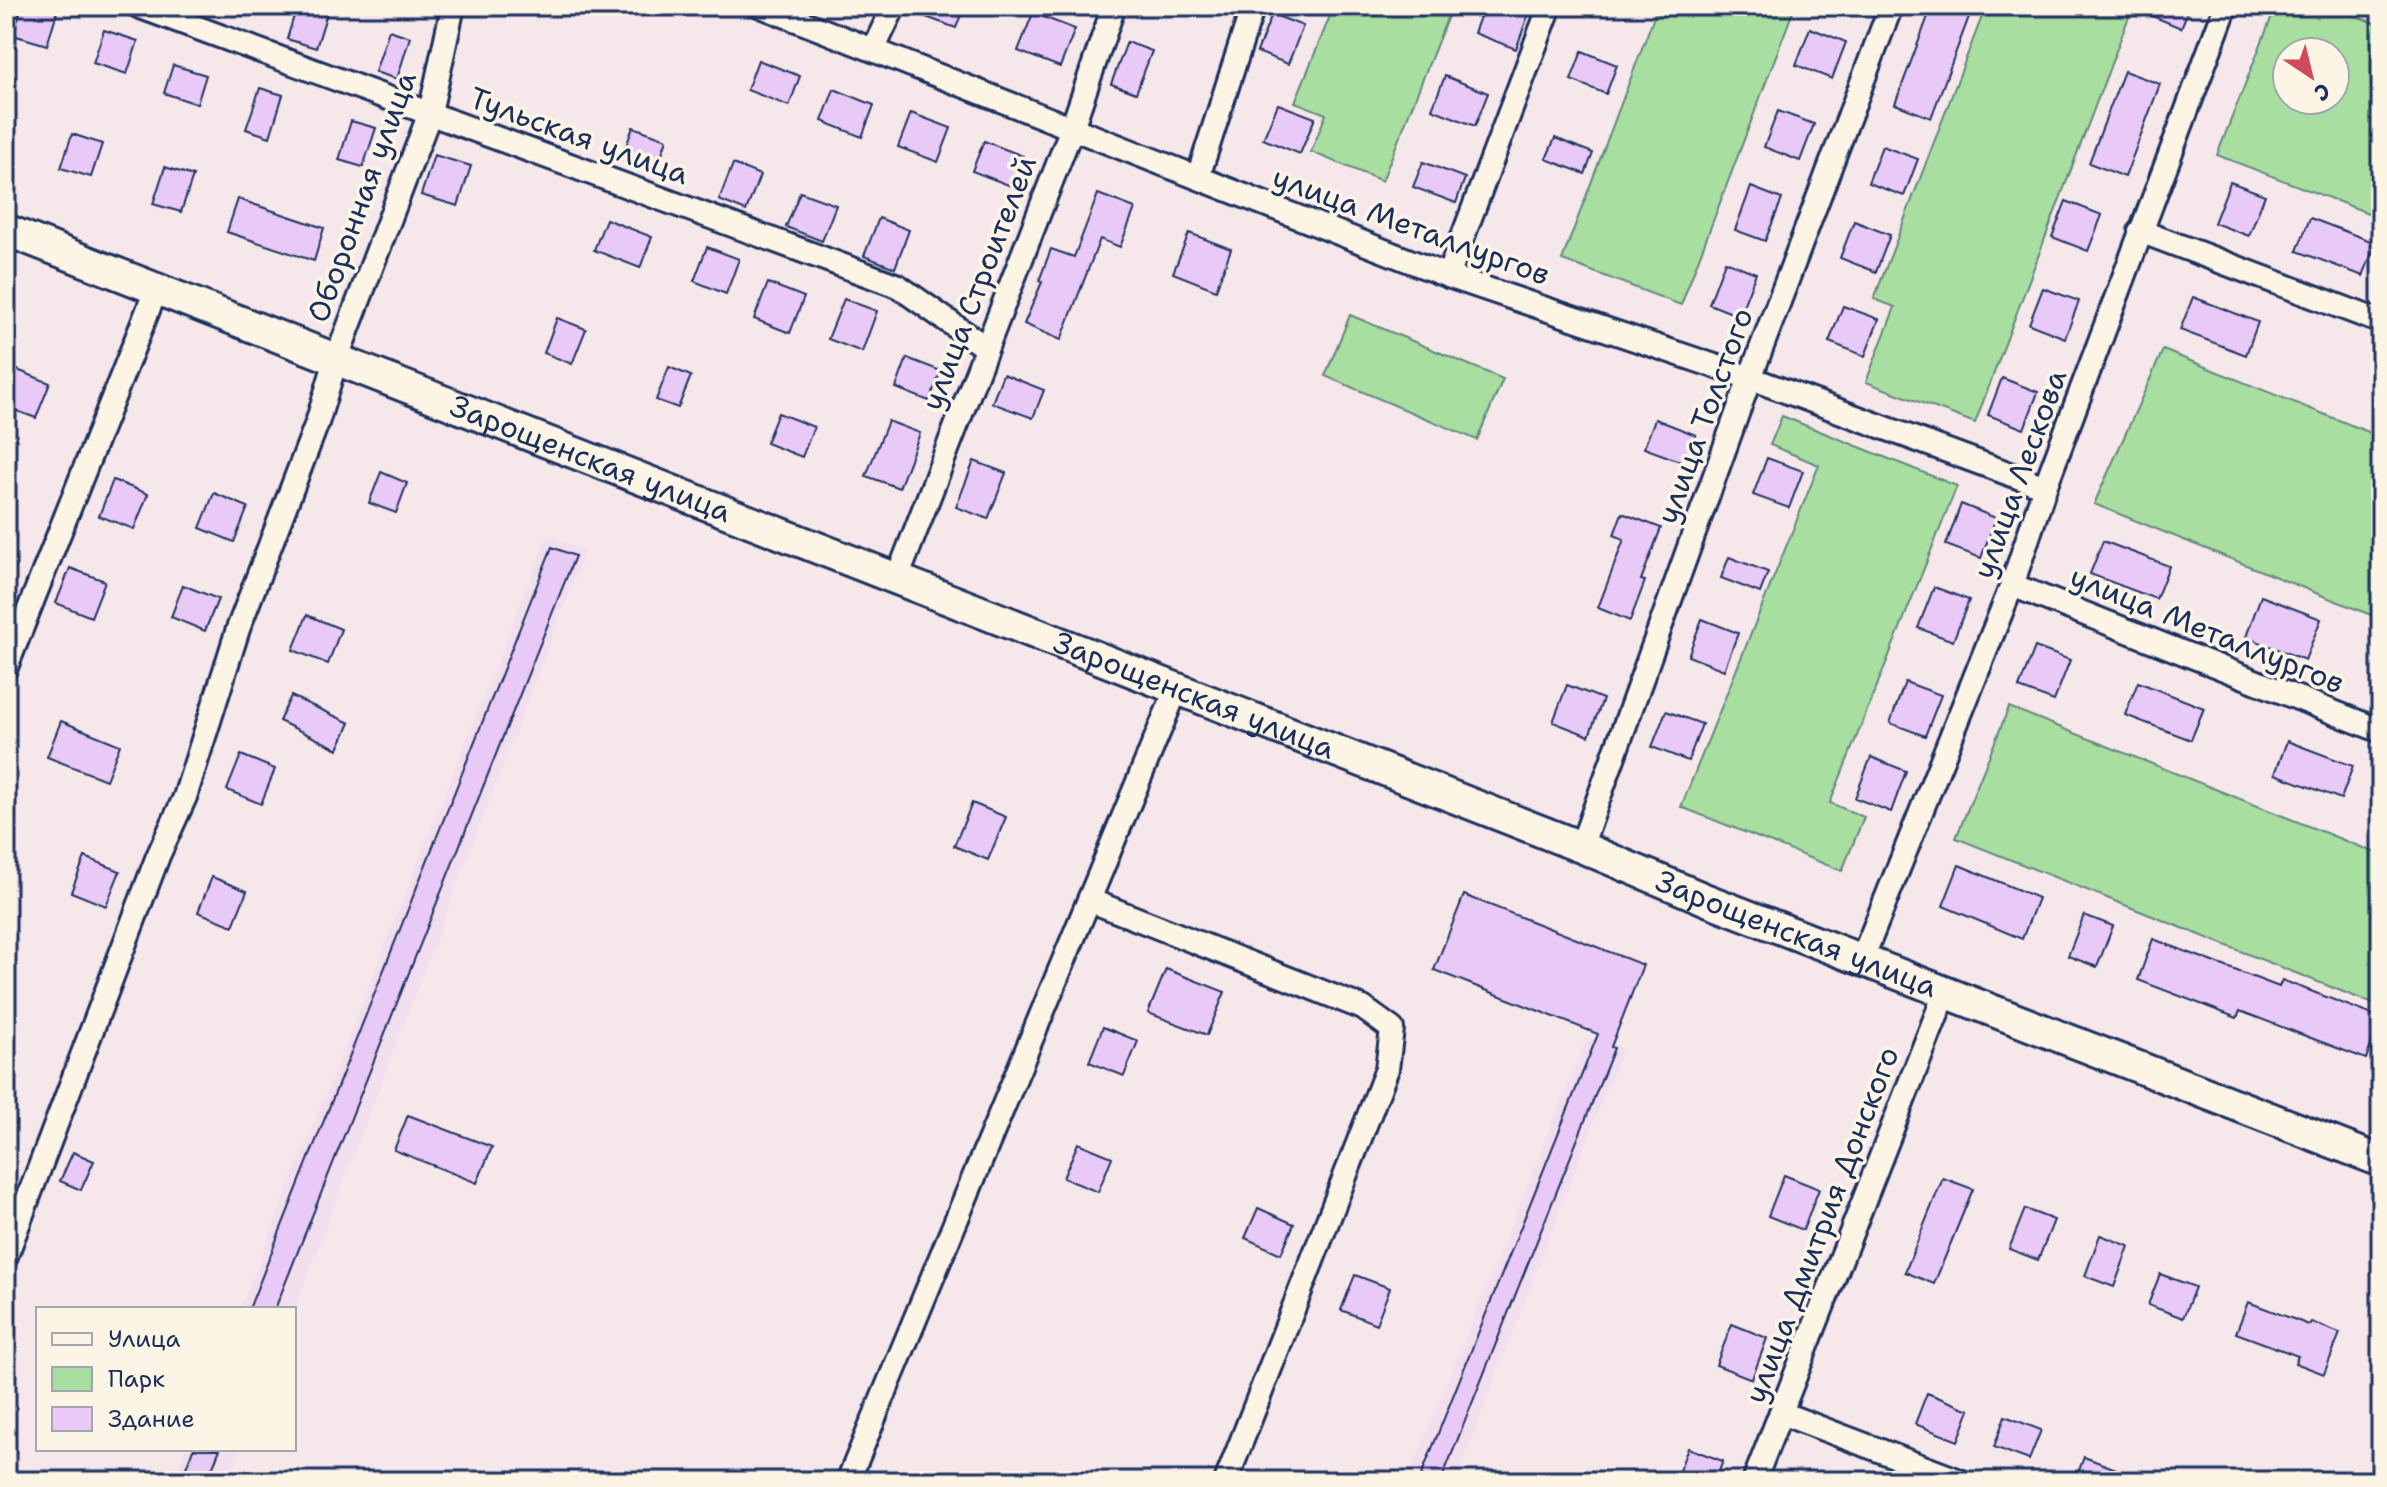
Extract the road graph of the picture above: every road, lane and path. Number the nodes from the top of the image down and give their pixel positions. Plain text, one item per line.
1 (138, 6) edge
2 (453, 6) edge
3 (761, 6) edge
4 (894, 6) edge
5 (1114, 6) edge
6 (1253, 6) edge
7 (1550, 6) edge
8 (1891, 6) edge
9 (2226, 6) edge
10 (873, 50) junction
11 (430, 113) junction
12 (1072, 128) junction
13 (1198, 177) junction
14 (6, 230) edge
15 (2140, 231) junction
16 (1448, 276) junction
17 (156, 290) junction
18 (2381, 322) edge
19 (986, 348) junction
20 (336, 360) junction
21 (1750, 378) junction
22 (2045, 487) junction
23 (896, 581) junction
24 (2012, 585) junction
25 (6, 667) edge
26 (1176, 690) junction
27 (2381, 731) edge
28 (1581, 847) junction
29 (1089, 900) junction
30 (1862, 959) junction
31 (1946, 991) junction
32 (2381, 1161) edge
33 (6, 1256) edge
34 (1781, 1413) junction
35 (848, 1481) edge
36 (1226, 1481) edge
37 (1754, 1481) edge
38 (1960, 1481) edge

1 - 11 street, Тульская улица
2 - 11 street, Оборонная улица
3 - 10 street, улица Металлургов
4 - 10 street
5 - 12 street, улица Строителей
6 - 13 street
7 - 16 street
8 - 21 street, улица Толстого
9 - 15 street, улица Лескова
10 - 12 street, улица Металлургов
11 - 19 street, Тульская улица
11 - 20 street, Оборонная улица
12 - 13 street, улица Металлургов
12 - 19 street, улица Строителей
13 - 16 street, улица Металлургов
14 - 17 street, Зарощенская улица
15 - 18 street
15 - 22 street, улица Лескова
16 - 21 street, улица Металлургов
17 - 20 street, Зарощенская улица
17 - 25 street
19 - 23 street, улица Строителей
20 - 23 street, Зарощенская улица
20 - 33 street, Оборонная улица
21 - 22 street, улица Металлургов
21 - 28 street, улица Толстого
22 - 24 street, улица Лескова
23 - 26 street, Зарощенская улица
24 - 27 street, улица Металлургов
24 - 30 street, улица Лескова
26 - 28 street, Зарощенская улица
26 - 29 street
28 - 30 street, Зарощенская улица
29 - 35 street
29 - 36 street
30 - 31 street, Зарощенская улица
31 - 32 street, Зарощенская улица
31 - 34 street, улица Дмитрия Донского
34 - 37 street, улица Дмитрия Донского
34 - 38 street

